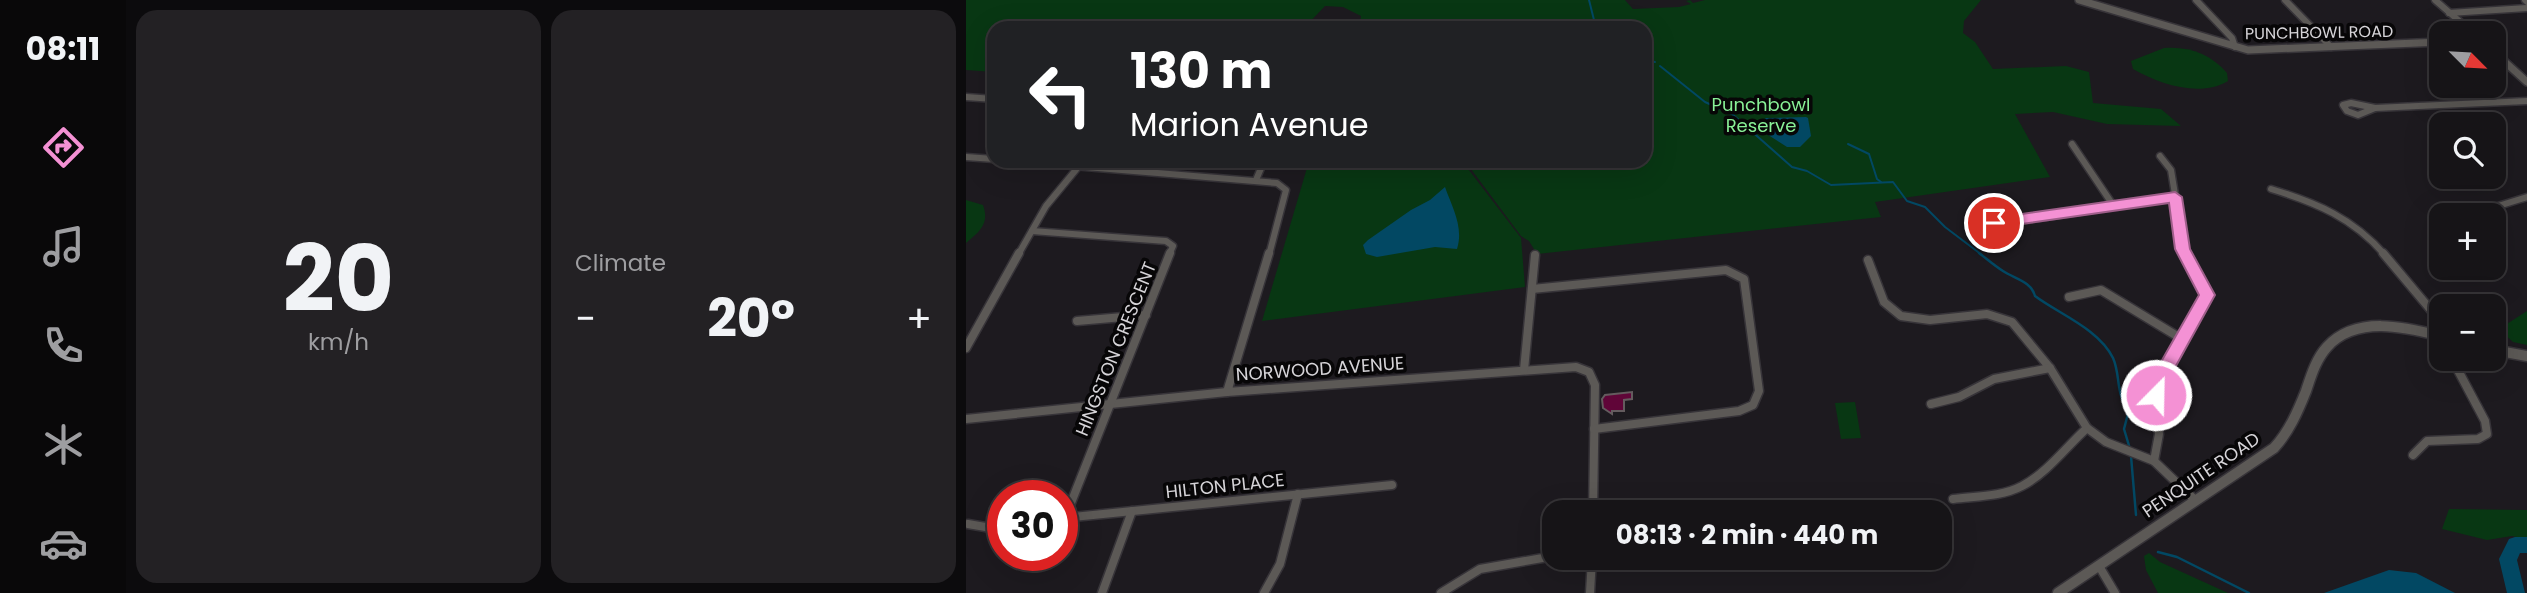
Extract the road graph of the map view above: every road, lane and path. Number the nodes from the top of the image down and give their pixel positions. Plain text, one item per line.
1 (2079, 0) edge
2 (2196, 0) edge
3 (2285, 0) edge
4 (2435, 0) edge
5 (2527, 8) edge
6 (2449, 13) junction
7 (2459, 21) edge
8 (2226, 33) junction
9 (2429, 43) edge
10 (2224, 44) junction
11 (2235, 47) junction
12 (2331, 47) junction
13 (2506, 63) edge
14 (2527, 82) edge
15 (966, 97) edge
16 (987, 98) edge
17 (2527, 101) edge
18 (2375, 108) dead end
19 (2071, 144) dead end
20 (2160, 156) dead end
21 (966, 157) edge
22 (987, 158) edge
23 (1077, 168) edge
24 (1104, 168) edge
25 (1261, 168) edge
26 (1256, 180) junction
27 (2271, 189) dead end
28 (2175, 197) junction
29 (2527, 197) edge
30 (2506, 204) edge
31 (2113, 205) junction
32 (1982, 227) dead end
33 (1031, 231) junction
34 (1535, 255) dead end
35 (1868, 260) dead end
36 (1532, 289) junction
37 (2069, 297) dead end
38 (2429, 309) edge
39 (1146, 315) junction
40 (1077, 321) dead end
41 (2429, 333) edge
42 (2182, 339) junction
43 (966, 348) edge
44 (2506, 352) edge
45 (2527, 356) edge
46 (2050, 368) junction
47 (1524, 370) junction
48 (2458, 371) edge
49 (1227, 392) junction
50 (1931, 404) dead end
51 (1110, 405) junction
52 (966, 419) edge
53 (2087, 428) junction
54 (1594, 429) junction
55 (2413, 455) dead end
56 (2154, 461) junction
57 (1078, 482) edge
58 (1392, 485) dead end
59 (1298, 494) junction
60 (1953, 499) dead end
61 (1593, 500) edge
62 (2195, 500) junction
63 (1132, 511) junction
64 (1078, 516) edge
65 (968, 524) dead end
66 (987, 527) edge
67 (1542, 558) edge
68 (2099, 566) junction
69 (1591, 570) edge
70 (1102, 593) edge
71 (1264, 593) edge
72 (1441, 593) edge
73 (1590, 593) edge
74 (2058, 593) edge
75 (2115, 593) edge

1 - 10 street, PUNCHBOWL ROAD
2 - 8 street
3 - 12 street
4 - 6 street
5 - 6 street
6 - 7 street
8 - 10 street
8 - 11 street
9 - 12 street, PUNCHBOWL ROAD
10 - 11 street, PUNCHBOWL ROAD
11 - 12 street, PUNCHBOWL ROAD
13 - 14 street
15 - 16 street
17 - 18 street
19 - 31 street
20 - 28 street
21 - 22 street
23 - 33 street
24 - 26 street, NORWOOD AVENUE
25 - 26 street
26 - 49 street, NORWOOD AVENUE
27 - 38 street
28 - 31 street
28 - 42 street
29 - 30 street
31 - 32 street
33 - 39 street, HINGSTON CRESCENT
33 - 43 street
34 - 36 street
35 - 46 street
36 - 47 street
36 - 54 street
37 - 42 street
39 - 40 street
39 - 51 street, HINGSTON CRESCENT
41 - 62 street, PENQUITE ROAD
42 - 56 street
44 - 45 street
46 - 50 street
46 - 53 street
47 - 49 street, NORWOOD AVENUE
47 - 54 street, NORWOOD AVENUE
48 - 55 street
49 - 51 street
51 - 52 street
51 - 57 street, HINGSTON CRESCENT
53 - 56 street
53 - 60 street
54 - 61 street, NORWOOD AVENUE
56 - 62 street
58 - 59 street, HILTON PLACE
59 - 63 street, HILTON PLACE
59 - 71 street
62 - 68 street, PENQUITE ROAD
63 - 64 street, HILTON PLACE
63 - 70 street
65 - 66 street
67 - 72 street
68 - 74 street, PENQUITE ROAD
68 - 75 street
69 - 73 street

